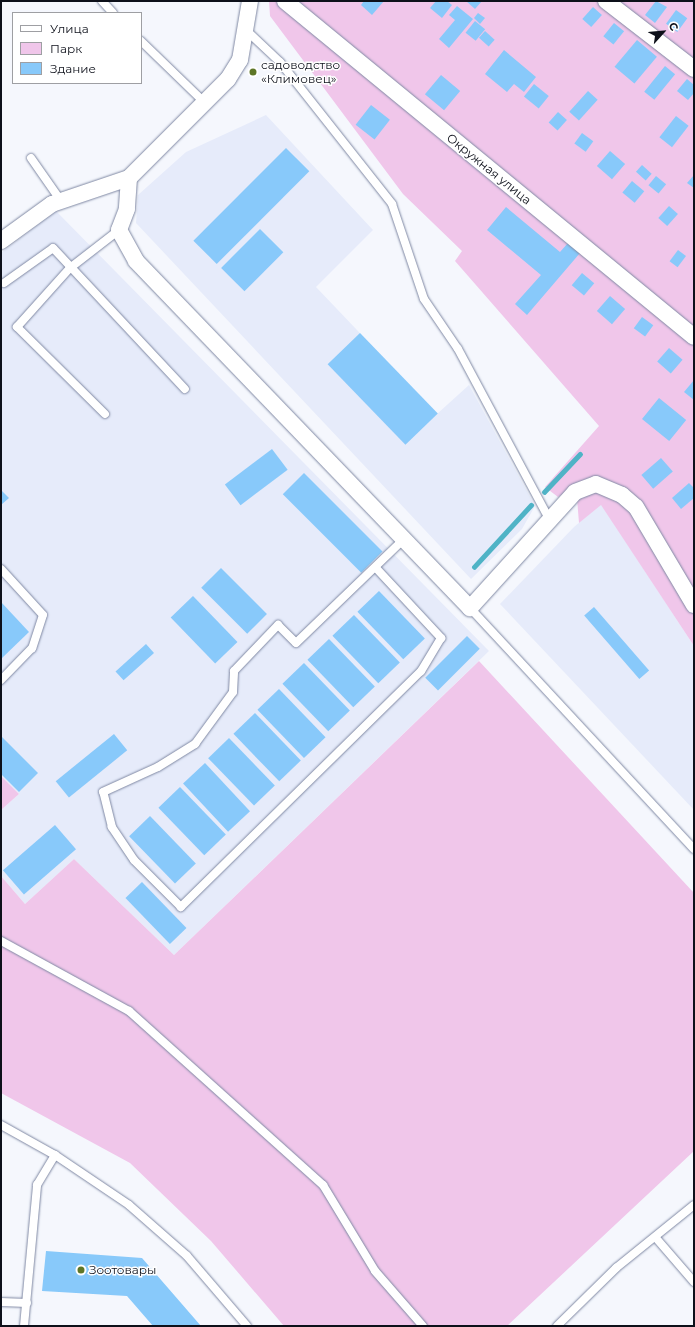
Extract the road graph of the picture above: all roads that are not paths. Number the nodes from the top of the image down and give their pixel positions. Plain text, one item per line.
1 (102, 1) edge
2 (250, 1) edge
3 (285, 1) edge
4 (606, 1) edge
5 (113, 12) edge
6 (247, 31) junction
7 (142, 42) edge
8 (694, 69) edge
9 (205, 103) junction
10 (31, 158) dead end
11 (129, 178) junction
12 (61, 201) junction
13 (119, 230) junction
14 (1, 241) edge
15 (70, 268) junction
16 (4, 283) dead end
17 (694, 337) edge
18 (185, 389) dead end
19 (105, 414) dead end
20 (549, 519) junction
21 (404, 539) junction
22 (376, 568) junction
23 (1, 569) edge
24 (694, 605) edge
25 (470, 608) junction
26 (1, 680) edge
27 (694, 849) edge
28 (1, 941) edge
29 (1, 1125) edge
30 (55, 1155) junction
31 (694, 1205) edge
32 (656, 1238) junction
33 (694, 1282) edge
34 (1, 1302) edge
35 (27, 1303) junction
36 (24, 1326) edge
37 (247, 1326) edge
38 (423, 1326) edge
39 (557, 1326) edge

1 - 5 lane
2 - 6 street
3 - 17 street, Окружная улица
4 - 8 street
6 - 9 street
6 - 20 lane
7 - 9 lane
9 - 11 street
10 - 12 lane
11 - 12 street
11 - 13 street
12 - 14 street
13 - 15 lane
13 - 21 street
15 - 16 lane
15 - 18 lane
15 - 19 lane
20 - 24 street
20 - 25 street
21 - 22 lane
21 - 25 street
22 - 22 lane
23 - 26 lane
25 - 27 lane
28 - 38 lane
29 - 30 lane
30 - 35 lane
30 - 37 lane
31 - 32 lane
32 - 33 lane
32 - 39 lane
34 - 35 lane
35 - 36 lane

